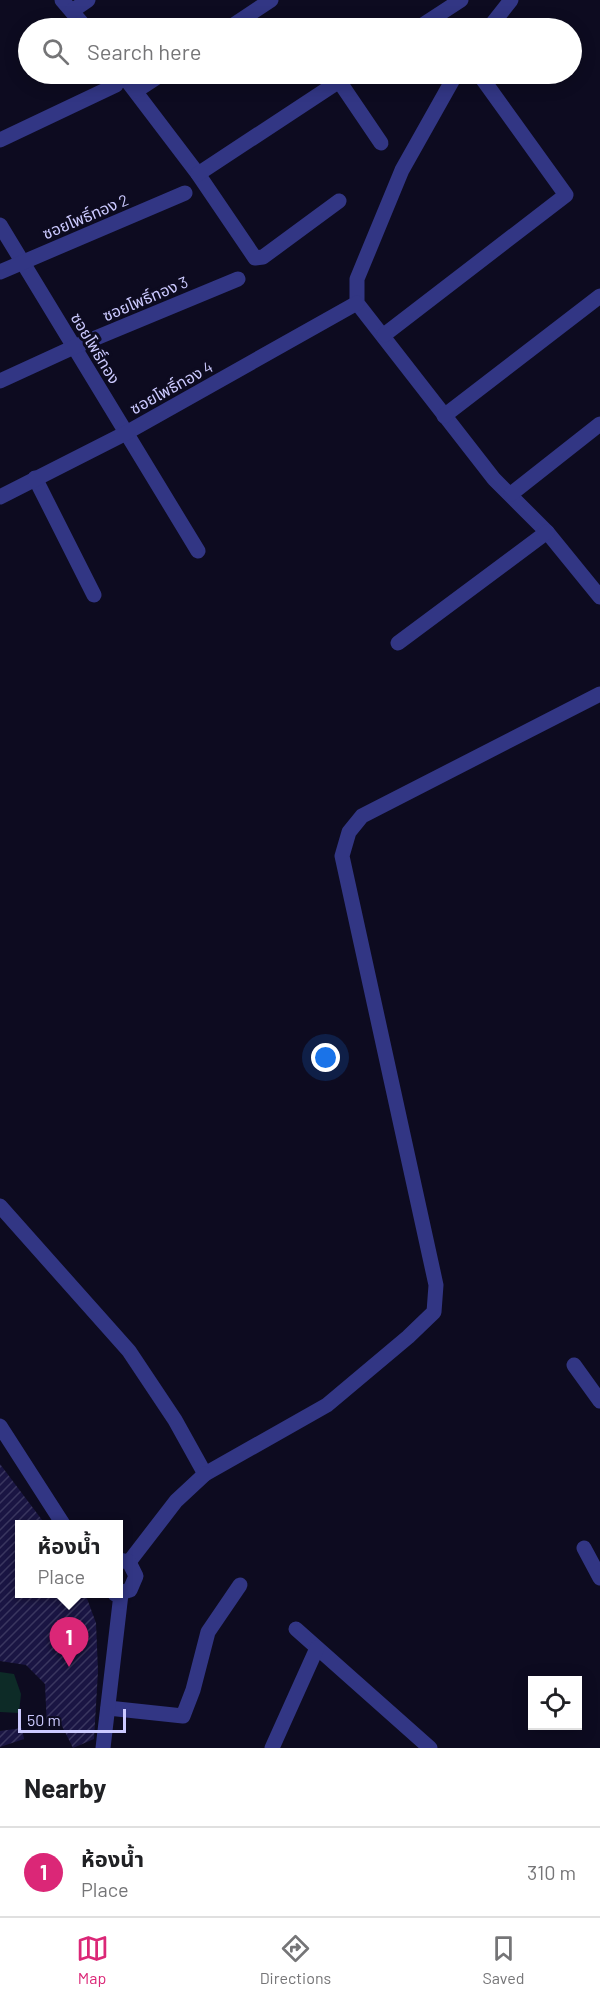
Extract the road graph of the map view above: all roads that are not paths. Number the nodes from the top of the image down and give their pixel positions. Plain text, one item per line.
1 (88, 0) edge
2 (271, 0) edge
3 (461, 0) edge
4 (511, 0) edge
5 (67, 5) edge
6 (78, 18) edge
7 (244, 18) edge
8 (433, 18) edge
9 (497, 18) edge
10 (109, 84) edge
11 (126, 84) edge
12 (147, 84) edge
13 (333, 84) edge
14 (348, 84) edge
15 (450, 84) edge
16 (486, 84) edge
17 (136, 91) junction
18 (0, 140) edge
19 (381, 143) dead end
20 (198, 174) junction
21 (185, 193) dead end
22 (339, 201) dead end
23 (0, 225) edge
24 (23, 262) junction
25 (0, 272) edge
26 (238, 279) dead end
27 (600, 296) edge
28 (357, 303) junction
29 (384, 335) junction
30 (74, 347) junction
31 (0, 381) edge
32 (444, 416) junction
33 (600, 424) edge
34 (126, 432) junction
35 (35, 478) junction
36 (511, 494) junction
37 (0, 496) edge
38 (548, 532) junction
39 (198, 551) dead end
40 (94, 595) dead end
41 (600, 597) edge
42 (398, 643) dead end
43 (600, 694) edge
44 (0, 1206) edge
45 (574, 1365) dead end
46 (600, 1401) edge
47 (0, 1426) edge
48 (205, 1474) junction
49 (60, 1520) edge
50 (584, 1548) dead end
51 (124, 1561) edge
52 (600, 1578) edge
53 (240, 1585) dead end
54 (123, 1592) edge
55 (118, 1598) edge
56 (296, 1629) dead end
57 (317, 1648) junction
58 (108, 1708) junction
59 (103, 1748) edge
60 (272, 1748) edge
61 (430, 1748) edge

1 - 5 street
2 - 7 street
3 - 8 street
4 - 9 street
5 - 6 street
10 - 18 street
11 - 17 street
12 - 17 street
13 - 20 street
14 - 19 street
15 - 28 street
16 - 29 street
17 - 20 street
20 - 22 street
21 - 24 street, ซอยโพธิ์ทอง 2
23 - 24 street, ซอยโพธิ์ทอง
24 - 25 street, ซอยโพธิ์ทอง 2
24 - 30 street, ซอยโพธิ์ทอง
26 - 30 street, ซอยโพธิ์ทอง 3
27 - 32 street
28 - 29 street
28 - 34 street, ซอยโพธิ์ทอง 4
29 - 32 street
30 - 31 street, ซอยโพธิ์ทอง 3
30 - 34 street, ซอยโพธิ์ทอง
32 - 36 street
33 - 36 street
34 - 35 street, ซอยโพธิ์ทอง 4
34 - 39 street, ซอยโพธิ์ทอง
35 - 37 street, ซอยโพธิ์ทอง 4
35 - 40 street
36 - 38 street
38 - 41 street
38 - 42 street
43 - 48 street
44 - 48 street
45 - 46 street
47 - 49 street
48 - 51 street
50 - 52 street
51 - 54 street
53 - 58 street
55 - 58 street
56 - 57 street
57 - 60 street
57 - 61 street
58 - 59 street

